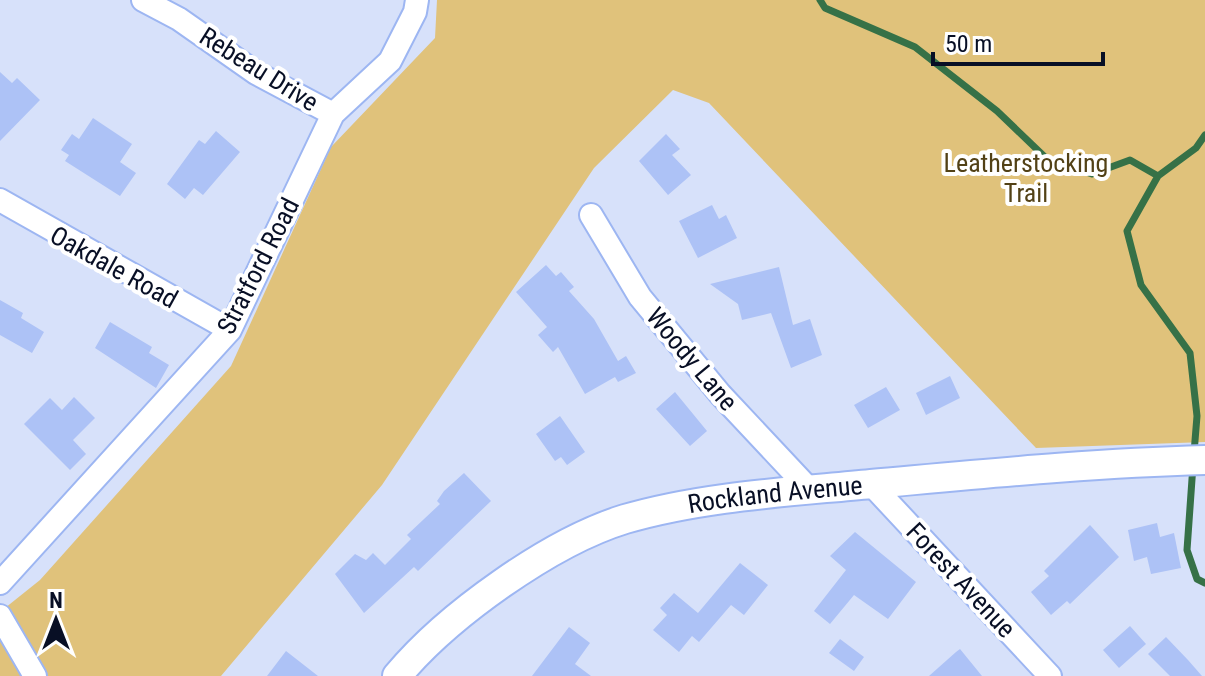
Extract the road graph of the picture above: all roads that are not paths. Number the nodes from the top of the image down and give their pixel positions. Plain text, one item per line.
1 (143, 0) edge
2 (417, 0) edge
3 (333, 114) junction
4 (0, 200) edge
5 (591, 215) dead end
6 (230, 330) junction
7 (1192, 460) edge
8 (871, 484) junction
9 (810, 490) junction
10 (0, 583) edge
11 (0, 616) edge
12 (1036, 671) edge
13 (399, 675) edge
14 (35, 676) edge

1 - 3 street, Rebeau Drive
2 - 3 street, Stratford Road
3 - 6 street, Stratford Road
4 - 6 street, Oakdale Road
5 - 9 street, Woody Lane
6 - 10 street, Stratford Road
7 - 8 street, Rockland Avenue
8 - 9 street, Rockland Avenue
8 - 12 street, Forest Avenue
9 - 13 street, Rockland Avenue
11 - 14 street

